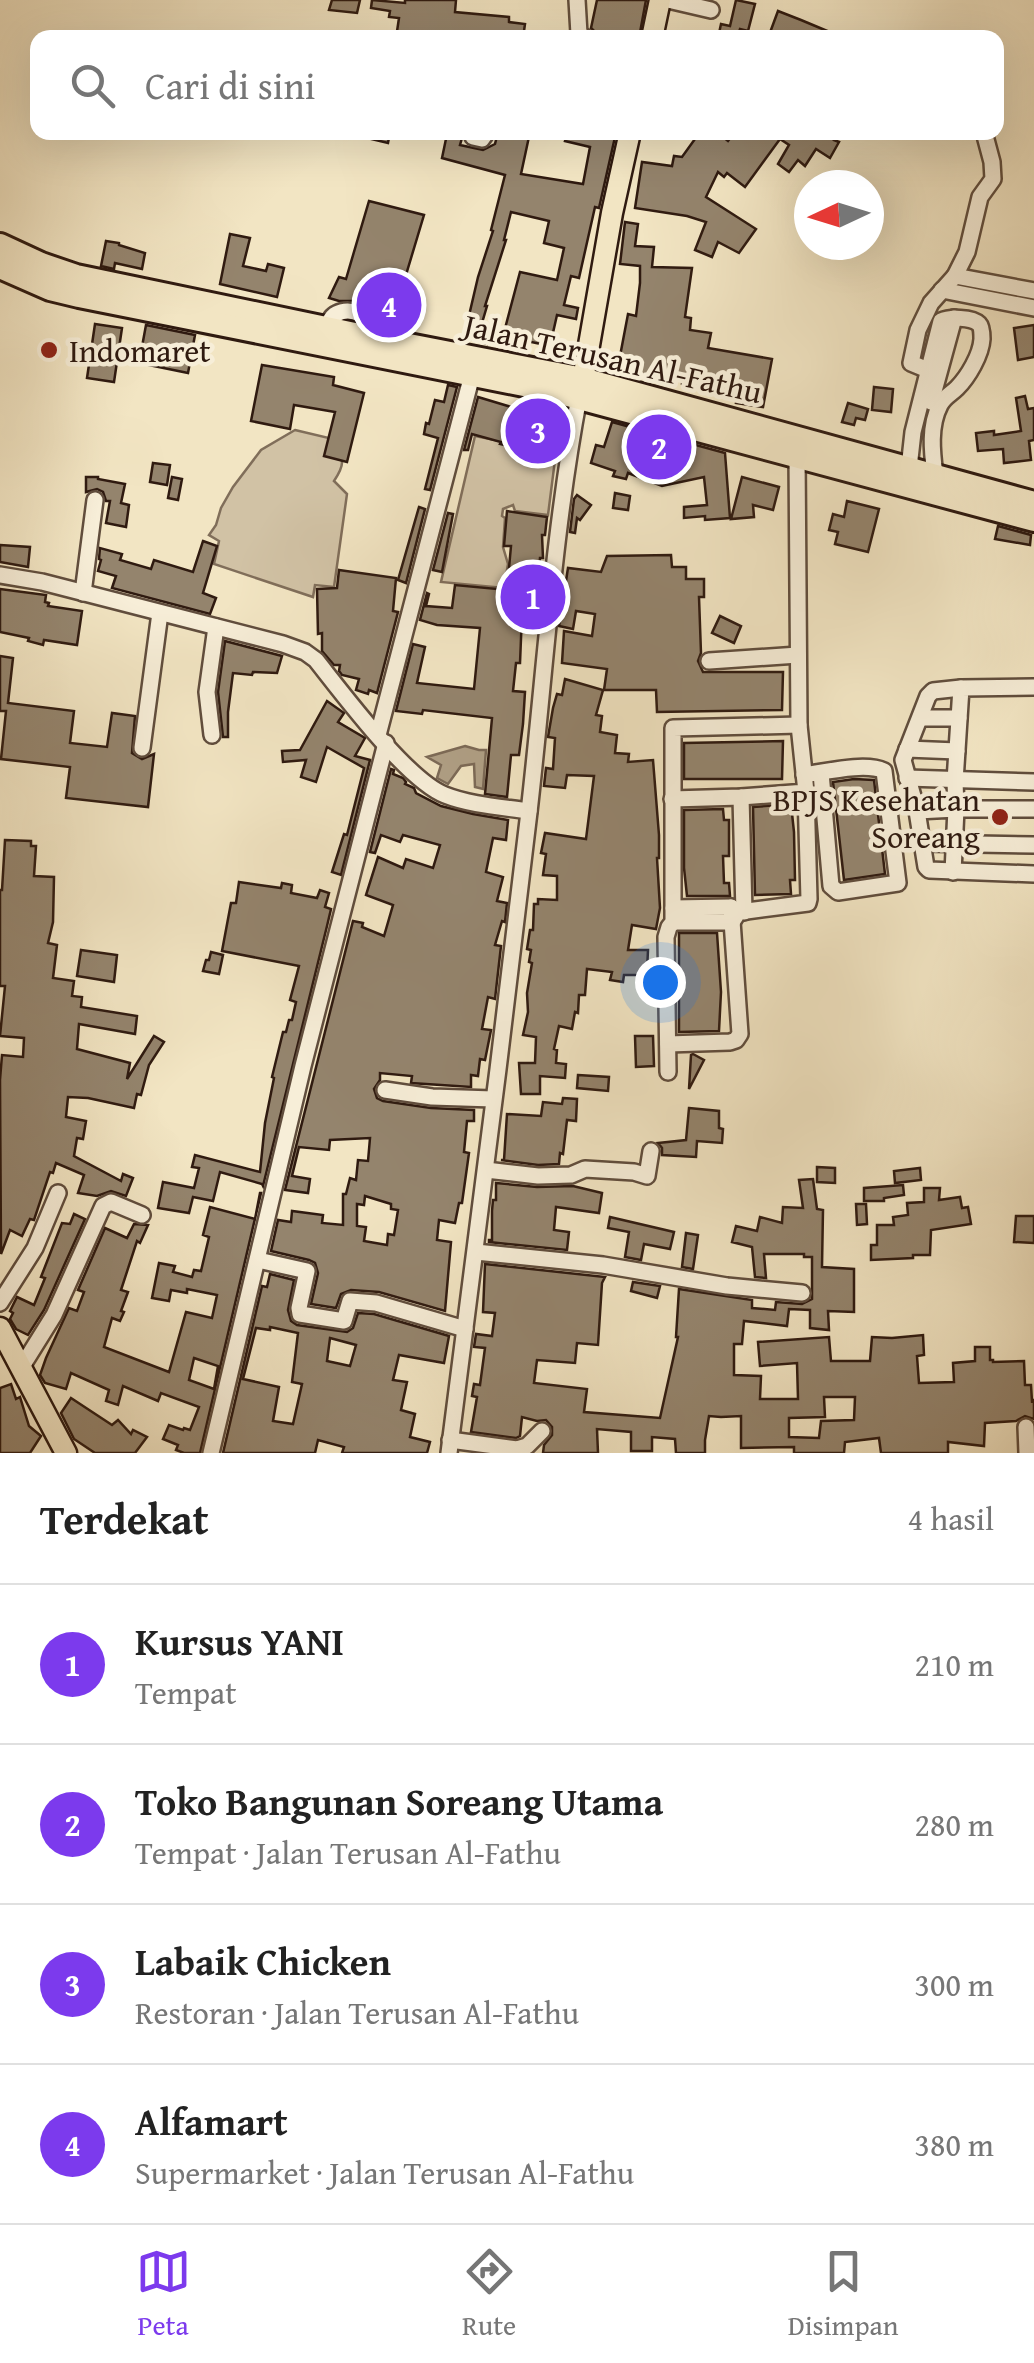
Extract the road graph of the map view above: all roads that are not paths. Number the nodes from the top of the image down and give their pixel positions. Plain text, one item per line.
1 (577, 0) edge
2 (660, 0) edge
3 (668, 0) edge
4 (710, 10) dead end
5 (579, 30) edge
6 (654, 30) edge
7 (628, 140) edge
8 (986, 140) edge
9 (0, 245) edge
10 (0, 267) edge
11 (955, 276) junction
12 (942, 290) junction
13 (1034, 291) edge
14 (1034, 308) edge
15 (954, 318) junction
16 (928, 370) junction
17 (472, 375) junction
18 (581, 388) junction
19 (931, 401) junction
20 (797, 455) junction
21 (910, 468) junction
22 (935, 475) junction
23 (95, 500) dead end
24 (1034, 502) edge
25 (1034, 520) edge
26 (0, 575) edge
27 (83, 593) junction
28 (160, 614) junction
29 (216, 627) junction
30 (798, 656) junction
31 (709, 661) dead end
32 (1034, 686) edge
33 (961, 688) junction
34 (920, 718) junction
35 (960, 718) junction
36 (799, 725) junction
37 (656, 728) dead end
38 (673, 728) junction
39 (212, 735) dead end
40 (382, 739) junction
41 (142, 748) dead end
42 (907, 749) junction
43 (957, 751) junction
44 (821, 773) junction
45 (907, 778) junction
46 (955, 781) junction
47 (1034, 782) edge
48 (804, 784) junction
49 (741, 797) junction
50 (672, 799) junction
51 (956, 809) junction
52 (1034, 809) edge
53 (529, 811) junction
54 (917, 811) junction
55 (922, 843) junction
56 (954, 844) junction
57 (1034, 845) edge
58 (953, 872) junction
59 (1034, 874) edge
60 (737, 913) junction
61 (673, 915) junction
62 (668, 1044) junction
63 (668, 1072) dead end
64 (385, 1090) dead end
65 (493, 1099) junction
66 (651, 1151) dead end
67 (486, 1170) junction
68 (58, 1193) dead end
69 (142, 1215) dead end
70 (476, 1252) junction
71 (258, 1260) junction
72 (802, 1293) dead end
73 (0, 1303) edge
74 (0, 1328) edge
75 (465, 1330) junction
76 (22, 1368) junction
77 (1026, 1426) dead end
78 (542, 1431) dead end
79 (449, 1447) edge
80 (66, 1453) edge
81 (212, 1453) edge
82 (1028, 1453) edge

1 - 5 street
2 - 6 main road
3 - 4 street
7 - 18 main road
8 - 11 street
9 - 18 highway, Jalan Terusan Al-Fathu
10 - 17 highway, Jalan Terusan Al-Fathu
11 - 12 street
11 - 13 street
12 - 14 street
12 - 16 street
15 - 16 street
15 - 19 street
15 - 19 street
16 - 19 street
17 - 18 highway, Jalan Terusan Al-Fathu
17 - 40 street
18 - 20 highway, Jalan Terusan Al-Fathu
18 - 21 highway, Jalan Terusan Al-Fathu
18 - 53 street
19 - 21 street
19 - 22 street
20 - 25 highway, Jalan Terusan Al-Fathu
20 - 30 street
21 - 22 highway, Jalan Terusan Al-Fathu
22 - 24 highway, Jalan Terusan Al-Fathu
23 - 27 street
26 - 27 street
27 - 28 street
28 - 29 street
28 - 41 street
29 - 39 street
29 - 40 street
30 - 31 street
30 - 36 street
32 - 33 street
33 - 34 street
33 - 35 street
34 - 35 street
34 - 42 street
35 - 43 street
36 - 38 street
36 - 48 street
37 - 38 street
38 - 50 street
40 - 53 street
40 - 71 street
42 - 43 street
42 - 45 street
43 - 46 street
44 - 44 street
44 - 48 street
45 - 46 street
45 - 54 street
46 - 47 street
46 - 51 street
48 - 49 street
48 - 60 street
49 - 50 street
49 - 60 street
50 - 61 street
51 - 52 street
51 - 54 street
51 - 56 street
53 - 65 street
54 - 55 street
55 - 56 street
55 - 58 street
56 - 57 street
56 - 58 street
58 - 59 street
60 - 61 street
60 - 62 street
61 - 62 street
62 - 63 street
64 - 65 street
65 - 67 street
66 - 67 street
67 - 70 street
68 - 73 street
69 - 76 street
70 - 72 street
70 - 75 street
71 - 75 street
71 - 81 street
74 - 76 main road
75 - 79 street
76 - 80 main road
77 - 82 street
78 - 79 street

